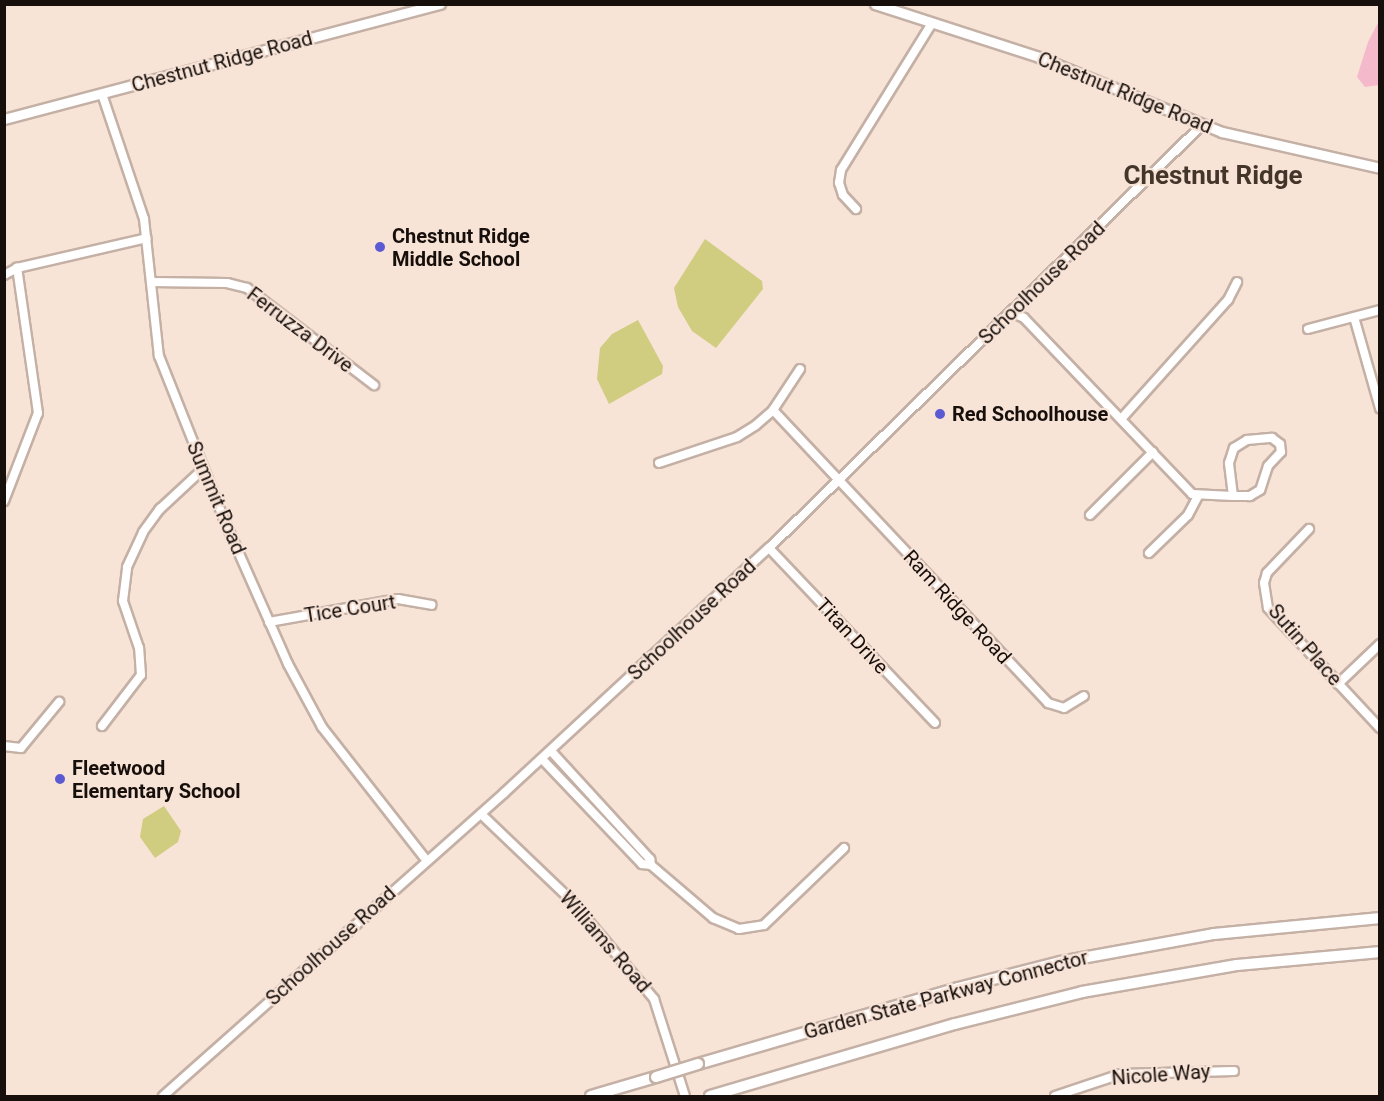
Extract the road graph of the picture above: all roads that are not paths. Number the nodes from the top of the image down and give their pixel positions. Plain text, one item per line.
1 (440, 4) edge
2 (874, 4) edge
3 (430, 6) edge
4 (932, 23) junction
5 (102, 94) junction
6 (4, 119) edge
7 (1202, 125) junction
8 (1380, 168) edge
9 (856, 209) dead end
10 (147, 238) junction
11 (17, 268) junction
12 (4, 275) edge
13 (151, 282) junction
14 (1237, 282) dead end
15 (1380, 310) edge
16 (1013, 313) junction
17 (1353, 317) junction
18 (1308, 329) dead end
19 (800, 369) dead end
20 (374, 385) dead end
21 (1380, 408) edge
22 (773, 410) junction
23 (1122, 418) junction
24 (1152, 452) junction
25 (659, 463) dead end
26 (203, 469) junction
27 (840, 480) junction
28 (1198, 496) junction
29 (1233, 496) junction
30 (4, 501) edge
31 (1090, 515) dead end
32 (1309, 529) dead end
33 (769, 548) junction
34 (1149, 553) dead end
35 (431, 605) dead end
36 (268, 622) junction
37 (1380, 644) edge
38 (1338, 684) junction
39 (1084, 696) dead end
40 (59, 702) dead end
41 (935, 723) dead end
42 (102, 726) dead end
43 (1380, 728) edge
44 (4, 746) edge
45 (551, 751) junction
46 (542, 759) junction
47 (481, 814) junction
48 (844, 848) dead end
49 (427, 861) junction
50 (651, 865) junction
51 (1380, 918) edge
52 (1380, 952) edge
53 (1234, 1071) dead end
54 (163, 1096) edge
55 (591, 1096) edge
56 (685, 1096) edge
57 (710, 1096) edge
58 (1055, 1096) edge

1 - 3 main road, Chestnut Ridge Road
2 - 4 main road, Chestnut Ridge Road
3 - 5 main road, Chestnut Ridge Road
4 - 7 main road, Chestnut Ridge Road
4 - 9 street
5 - 6 main road, Chestnut Ridge Road
5 - 10 street, Summit Road
7 - 8 main road, Chestnut Ridge Road
7 - 16 street, Schoolhouse Road
10 - 11 street
10 - 13 street, Summit Road
11 - 12 street
11 - 30 street
13 - 20 street, Ferruzza Drive
13 - 26 street, Summit Road
14 - 23 street
15 - 17 street
16 - 23 street
16 - 27 street, Schoolhouse Road
17 - 18 street
17 - 21 street
19 - 22 street
22 - 25 street
22 - 27 street, Ram Ridge Road
23 - 24 street
24 - 28 street
24 - 31 street
26 - 36 street, Summit Road
26 - 42 street
27 - 33 street, Schoolhouse Road
27 - 39 street, Ram Ridge Road
28 - 29 street
28 - 34 street
29 - 29 street
32 - 38 street, Sutin Place
33 - 41 street, Titan Drive
33 - 45 street, Schoolhouse Road
35 - 36 street, Tice Court
36 - 49 street, Summit Road
37 - 38 street
38 - 43 street, Sutin Place
40 - 44 street
45 - 46 street, Schoolhouse Road
45 - 50 street
46 - 47 street, Schoolhouse Road
46 - 50 street
47 - 49 street, Schoolhouse Road
47 - 56 street, Williams Road
48 - 50 street
49 - 54 street, Schoolhouse Road
51 - 55 highway, Garden State Parkway Connector, bridge
52 - 57 highway, Garden State Parkway Connector
53 - 58 street, Nicole Way

